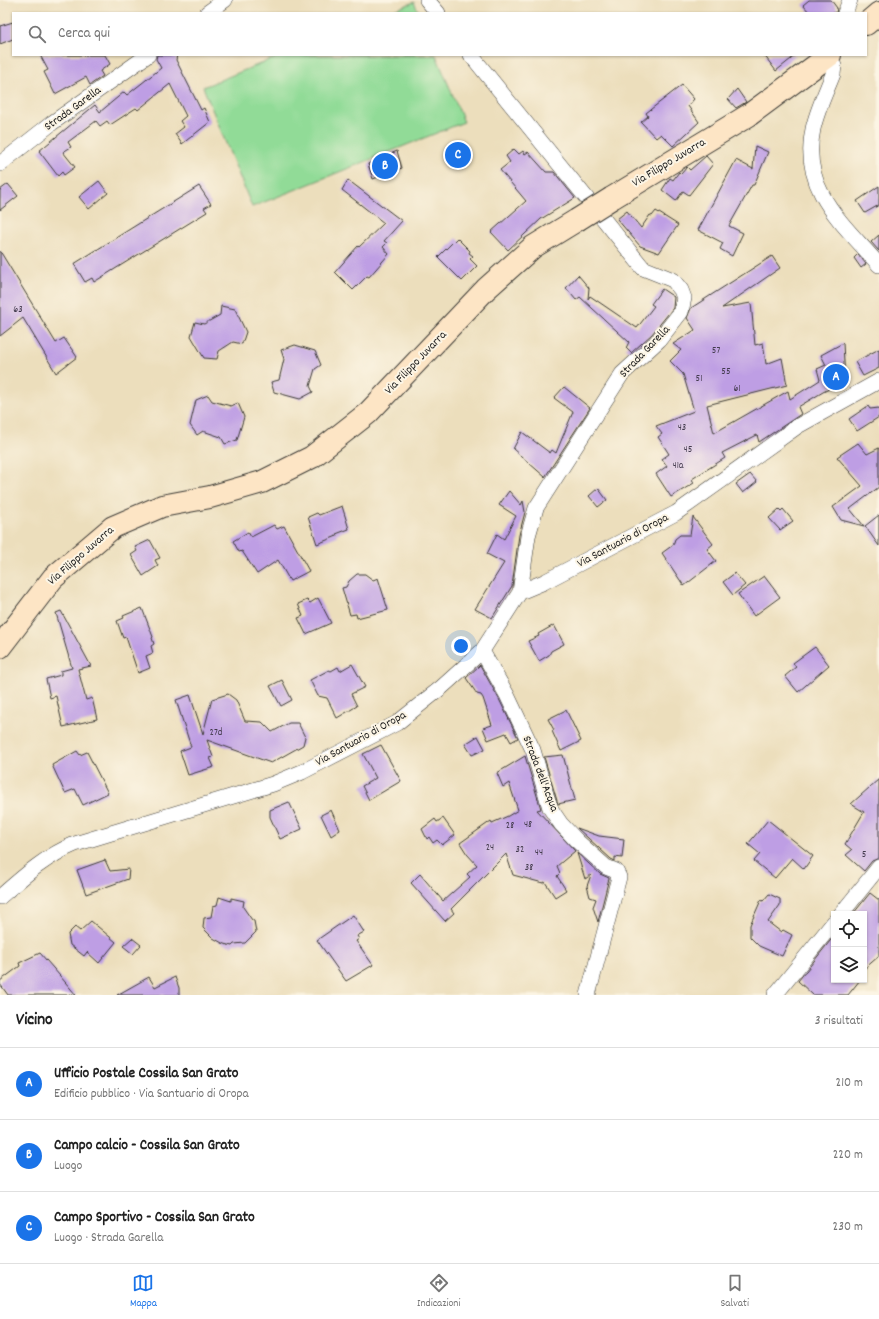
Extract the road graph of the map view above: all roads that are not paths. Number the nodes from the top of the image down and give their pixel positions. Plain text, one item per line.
1 (225, 0) edge
2 (427, 0) edge
3 (850, 0) edge
4 (208, 12) edge
5 (437, 12) edge
6 (845, 12) edge
7 (879, 13) edge
8 (867, 23) edge
9 (147, 56) edge
10 (471, 56) edge
11 (829, 56) edge
12 (830, 56) edge
13 (0, 164) edge
14 (879, 266) edge
15 (879, 381) edge
16 (520, 592) junction
17 (0, 646) edge
18 (482, 651) junction
19 (879, 867) edge
20 (0, 897) edge
21 (843, 911) edge
22 (831, 926) edge
23 (588, 995) edge
24 (775, 995) edge

1 - 4 street
2 - 5 street
3 - 6 street
7 - 8 main road
9 - 13 street, Strada Garella
10 - 16 street, Strada Garella
11 - 17 main road, Via Filippo Juvarra, bridge
12 - 14 street
15 - 16 street, Via Santuario di Oropa
16 - 18 street, Via Santuario di Oropa
18 - 20 street, Via Santuario di Oropa
18 - 23 street, Strada dell'Acqua
19 - 21 street
22 - 24 street

